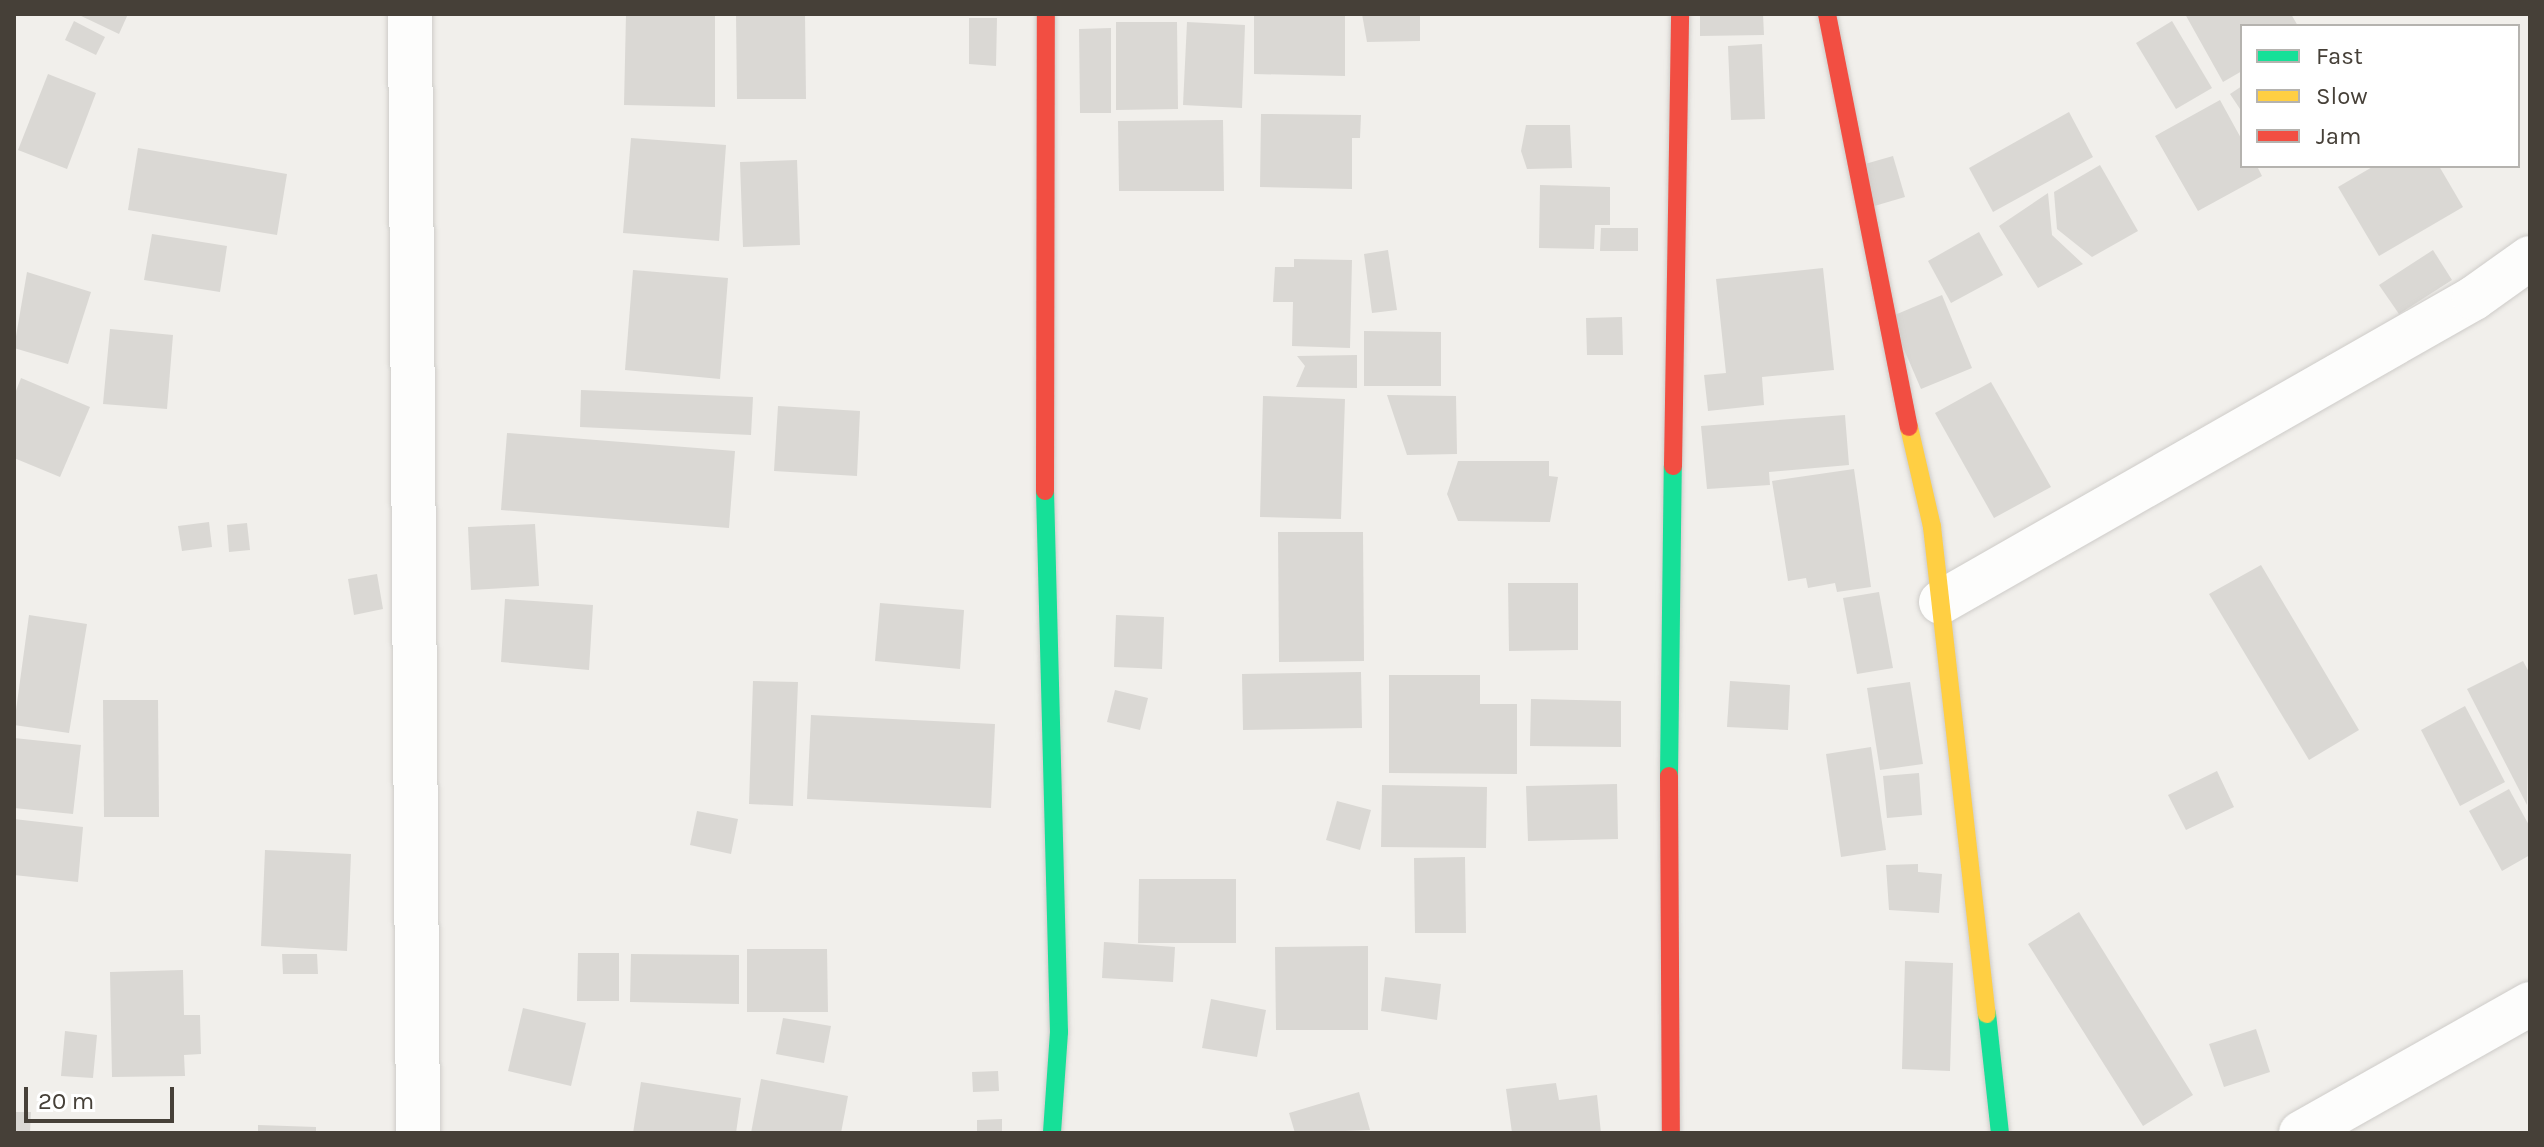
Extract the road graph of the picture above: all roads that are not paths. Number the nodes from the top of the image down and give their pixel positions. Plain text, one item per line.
1 (410, 14) edge
2 (1046, 14) edge
3 (1680, 14) edge
4 (1827, 14) edge
5 (2530, 258) edge
6 (1941, 602) junction
7 (2530, 1004) edge
8 (418, 1133) edge
9 (1052, 1133) edge
10 (1671, 1133) edge
11 (2000, 1133) edge
12 (2301, 1133) edge

1 - 8 street
2 - 9 street
3 - 10 street
4 - 6 street
5 - 6 street
6 - 11 street
7 - 12 street

